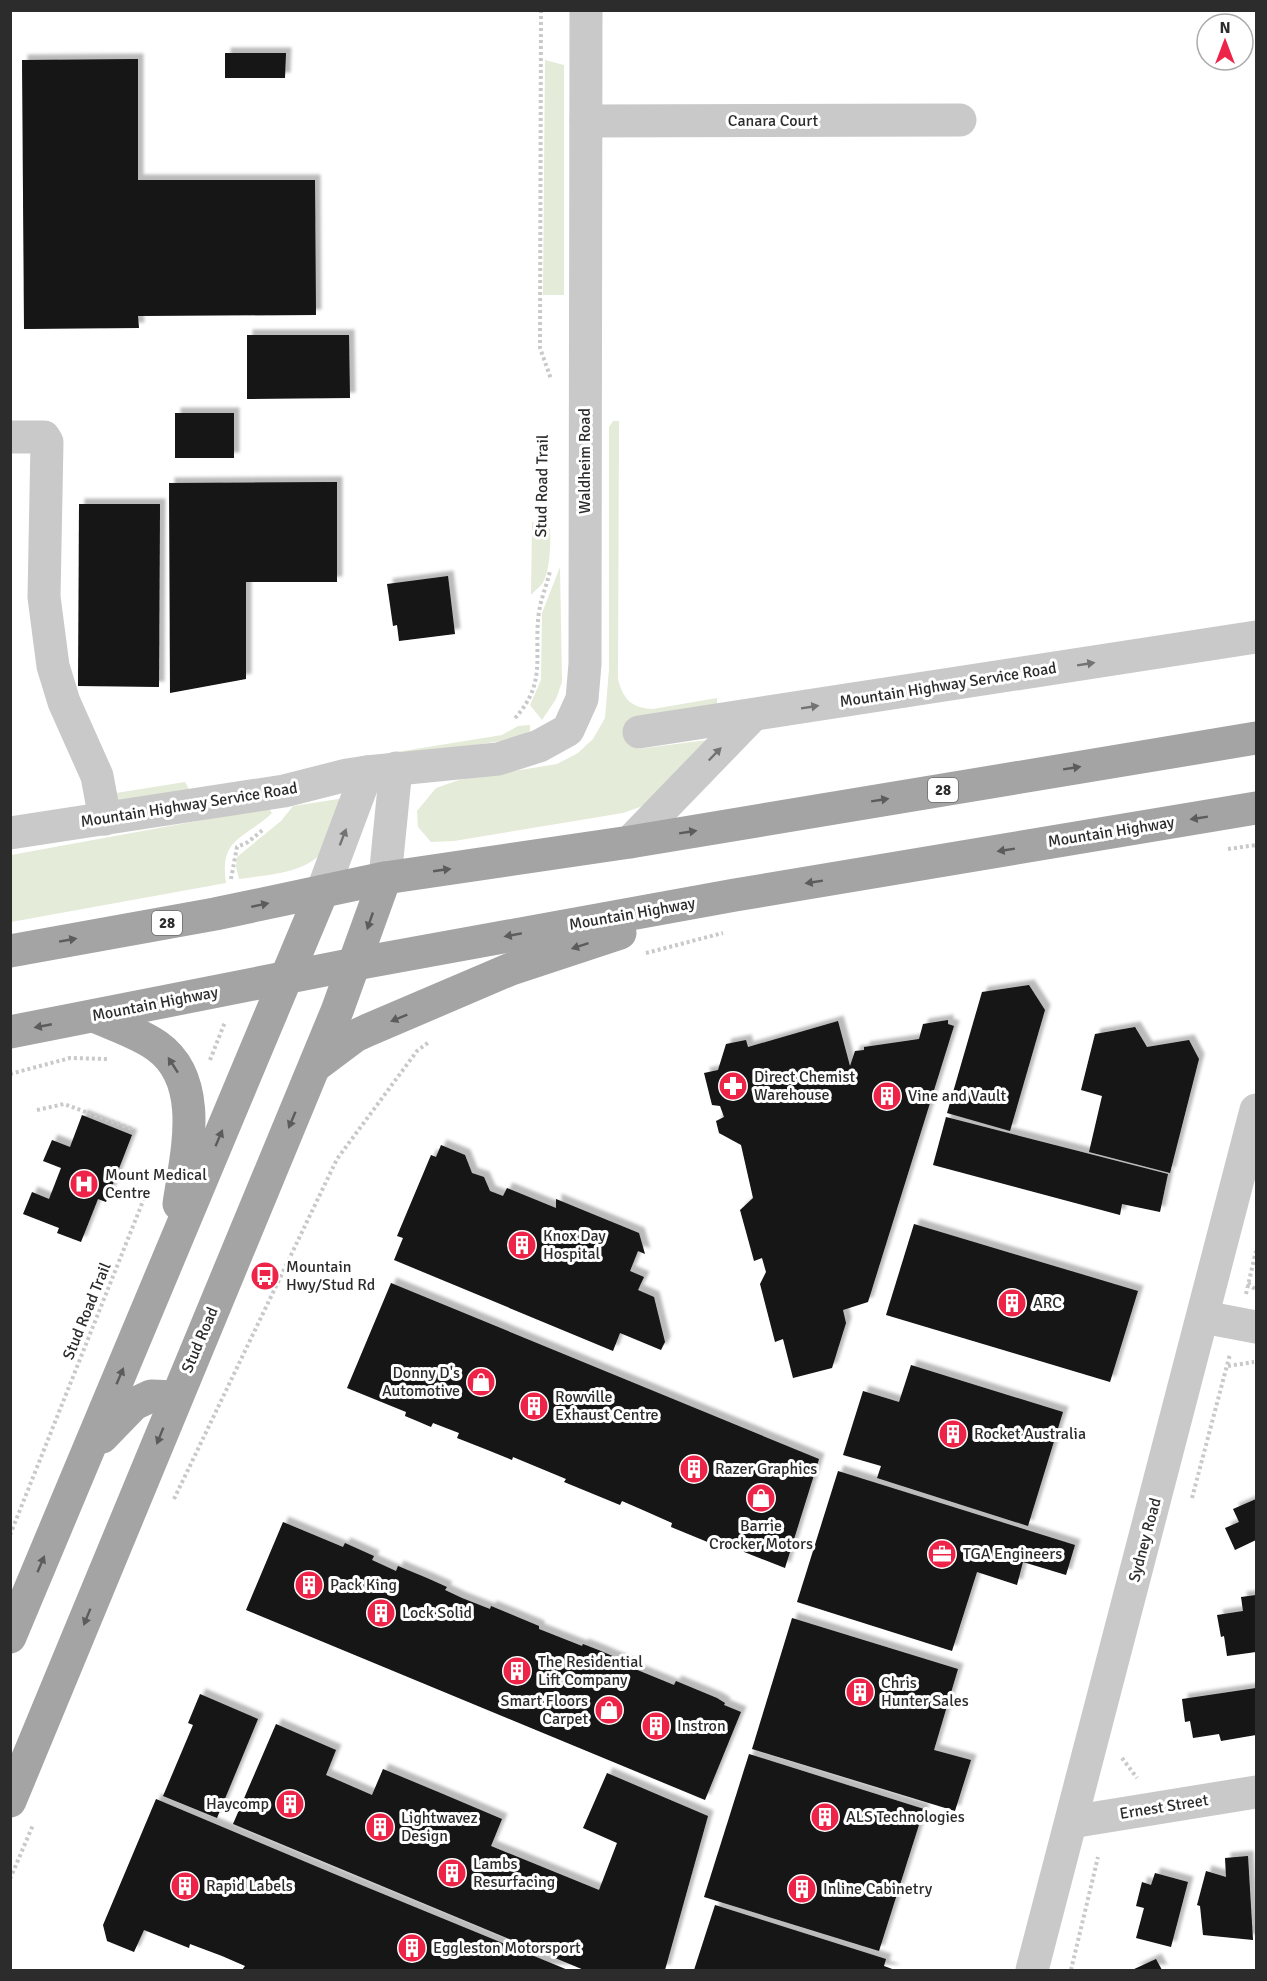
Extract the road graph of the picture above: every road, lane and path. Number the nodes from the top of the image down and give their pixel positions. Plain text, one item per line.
1 (541, 10) edge
2 (586, 10) edge
3 (960, 120) dead end
4 (586, 121) junction
5 (555, 387) dead end
6 (10, 437) edge
7 (551, 562) dead end
8 (1257, 637) edge
9 (752, 716) junction
10 (506, 724) dead end
11 (639, 732) dead end
12 (1257, 738) edge
13 (382, 770) junction
14 (1257, 808) edge
15 (265, 809) junction
16 (105, 819) junction
17 (10, 833) edge
18 (630, 842) junction
19 (1257, 845) edge
20 (1221, 850) dead end
21 (385, 878) junction
22 (231, 880) dead end
23 (322, 892) junction
24 (735, 895) junction
25 (732, 931) dead end
26 (10, 951) edge
27 (642, 954) dead end
28 (355, 964) junction
29 (286, 977) junction
30 (94, 1016) junction
31 (226, 1019) dead end
32 (10, 1032) edge
33 (435, 1038) dead end
34 (113, 1060) dead end
35 (208, 1062) dead end
36 (315, 1066) junction
37 (10, 1074) edge
38 (37, 1110) dead end
39 (1257, 1110) edge
40 (132, 1129) dead end
41 (147, 1192) dead end
42 (174, 1245) junction
43 (1257, 1251) edge
44 (1248, 1283) junction
45 (1257, 1290) edge
46 (1246, 1294) dead end
47 (1203, 1317) junction
48 (1257, 1327) edge
49 (1257, 1361) edge
50 (1228, 1366) dead end
51 (176, 1397) junction
52 (90, 1449) junction
53 (173, 1501) dead end
54 (10, 1535) edge
55 (10, 1637) edge
56 (1257, 1792) edge
57 (10, 1801) edge
58 (1071, 1822) junction
59 (33, 1824) dead end
60 (1101, 1847) dead end
61 (10, 1879) edge
62 (1032, 1971) edge
63 (1071, 1971) edge

1 - 5 path
2 - 4 street, Waldheim Road
3 - 4 street, Canara Court
4 - 13 street, Waldheim Road
6 - 16 street
7 - 10 path, Stud Road Trail
9 -> 8 street, Mountain Highway Service Road
9 - 11 street, Mountain Highway Service Road
18 -> 9 street
18 -> 12 main road, 28
13 - 15 street, Mountain Highway Service Road
13 - 21 street
23 -> 13 street
14 -> 24 main road, Mountain Highway
15 - 16 street, Mountain Highway Service Road
15 - 22 path
16 - 17 street, Mountain Highway Service Road
21 -> 18 main road, 28
19 - 20 path
21 - 23 main road, 28
21 -> 28 main road, Stud Road
26 -> 23 main road, 28
23 - 29 main road
24 -> 28 main road, Mountain Highway
24 -> 36 main road
25 - 27 path
28 - 29 main road, Mountain Highway
28 - 36 main road, Stud Road
29 - 30 main road, Mountain Highway
42 -> 29 main road
30 -> 32 main road, Mountain Highway
42 -> 30 main road
31 - 35 path
33 - 53 path
34 - 37 path
36 -> 51 main road, Stud Road
38 - 40 path
39 - 47 street, Sydney Road
41 - 54 path, Stud Road Trail
52 -> 42 main road
43 - 44 path
44 - 45 path
44 - 46 path
47 - 48 street
47 - 58 street, Sydney Road
49 - 50 path
51 - 52 main road
51 -> 57 main road, Stud Road
55 -> 52 main road
56 - 58 street, Ernest Street
58 - 62 street, Sydney Road
59 - 61 path
60 - 63 path

